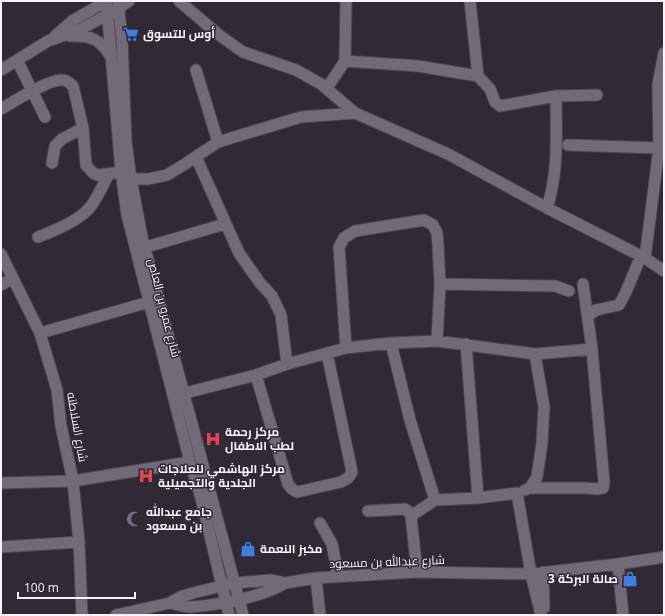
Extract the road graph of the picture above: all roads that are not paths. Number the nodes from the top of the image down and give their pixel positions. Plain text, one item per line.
1 (106, 1) edge
2 (129, 1) edge
3 (179, 1) edge
4 (346, 1) edge
5 (470, 1) edge
6 (118, 4) edge
7 (107, 15) junction
8 (62, 36) junction
9 (48, 41) junction
10 (664, 54) edge
11 (111, 57) junction
12 (17, 60) junction
13 (345, 60) junction
14 (1, 70) edge
15 (196, 70) dead end
16 (478, 76) junction
17 (661, 84) edge
18 (327, 88) junction
19 (33, 90) junction
20 (596, 95) dead end
21 (556, 96) junction
22 (1, 109) edge
23 (355, 113) junction
24 (45, 117) dead end
25 (83, 128) junction
26 (660, 141) edge
27 (218, 142) junction
28 (568, 145) dead end
29 (196, 157) junction
30 (52, 163) dead end
31 (122, 172) junction
32 (109, 174) junction
33 (131, 179) junction
34 (547, 208) junction
35 (226, 224) junction
36 (38, 237) dead end
37 (146, 247) junction
38 (1, 254) edge
39 (643, 257) junction
40 (664, 271) edge
41 (13, 278) junction
42 (440, 284) junction
43 (584, 284) dead end
44 (1, 285) edge
45 (568, 291) dead end
46 (149, 302) junction
47 (588, 316) junction
48 (40, 333) junction
49 (437, 341) junction
50 (391, 343) junction
51 (466, 344) junction
52 (346, 348) junction
53 (592, 349) junction
54 (327, 353) junction
55 (535, 354) junction
56 (287, 364) junction
57 (256, 375) junction
58 (185, 393) junction
59 (190, 462) junction
60 (74, 481) junction
61 (1, 483) edge
62 (530, 488) junction
63 (517, 494) junction
64 (478, 498) junction
65 (435, 500) junction
66 (368, 512) dead end
67 (411, 516) junction
68 (320, 523) dead end
69 (79, 542) junction
70 (1, 547) edge
71 (664, 557) edge
72 (618, 564) junction
73 (417, 572) junction
74 (543, 572) junction
75 (531, 574) junction
76 (338, 576) junction
77 (316, 578) junction
78 (234, 583) junction
79 (285, 583) junction
80 (222, 587) junction
81 (239, 600) junction
82 (226, 602) junction
83 (170, 603) junction
84 (157, 611) edge
85 (82, 615) edge
86 (116, 615) edge
87 (229, 615) edge
88 (244, 615) edge
89 (320, 615) edge
90 (541, 615) edge
91 (544, 615) edge
92 (623, 615) edge

1 - 7 street, شارع عمرو بن العاص
1 - 9 street
2 - 6 street
3 - 18 street
4 - 13 street
5 - 16 street
6 - 7 street
6 - 33 street
7 - 8 street
7 - 11 street, شارع عمرو بن العاص
8 - 9 street
8 - 11 street
9 - 12 street
10 - 17 street
11 - 31 street, شارع عمرو بن العاص
12 - 14 street
12 - 19 street
13 - 16 street
13 - 18 street
15 - 27 street
16 - 21 street
17 - 26 street
18 - 23 street
19 - 22 street
19 - 24 street
19 - 25 street
20 - 21 street
21 - 34 street
23 - 27 street
23 - 34 street
25 - 30 street
25 - 32 street
26 - 28 street
26 - 39 street
27 - 29 street
29 - 33 street
29 - 35 street
31 - 32 street
31 - 46 street, شارع عمرو بن العاص
32 - 36 street
33 - 37 street
34 - 39 street
35 - 37 street
35 - 56 street
37 - 58 street
38 - 41 street, شارع السلاطنه
39 - 40 street
39 - 47 street
41 - 44 street
41 - 48 street, شارع السلاطنه
42 - 45 street
42 - 49 street
42 - 52 street
43 - 47 street
46 - 48 street
46 - 59 street, شارع عمرو بن العاص
47 - 53 street
48 - 60 street, شارع السلاطنه
49 - 50 street
49 - 51 street
50 - 52 street
50 - 65 street
51 - 55 street
51 - 64 street
52 - 54 street
53 - 55 street
53 - 62 street
54 - 56 street
54 - 57 street
55 - 62 street
56 - 57 street
57 - 58 street
58 - 78 street
59 - 60 street
59 - 80 street, شارع عمرو بن العاص
60 - 61 street
60 - 69 street, شارع السلاطنه
62 - 63 street
63 - 64 street
63 - 75 street
64 - 65 street
65 - 67 street
66 - 67 street
67 - 73 street
68 - 76 street
69 - 70 street
69 - 85 street, شارع السلاطنه
71 - 72 street, شارع عبدالله بن مسعود
72 - 74 street, شارع عبدالله بن مسعود
72 - 92 street
73 - 75 street, شارع عبدالله بن مسعود
73 - 76 street, شارع عبدالله بن مسعود
74 - 75 street, شارع عبدالله بن مسعود
74 - 91 street
75 - 90 street
76 - 77 street, شارع عبدالله بن مسعود
77 - 79 street, شارع عبدالله بن مسعود
77 - 89 street
78 - 79 street, شارع عبدالله بن مسعود
78 - 80 street, شارع عبدالله بن مسعود
78 - 81 street
79 - 81 street
80 - 82 street, شارع عمرو بن العاص
80 - 83 street, شارع عبدالله بن مسعود
81 - 82 street
81 - 88 street
82 - 83 street
82 - 87 street, شارع عمرو بن العاص
83 - 84 street, شارع عبدالله بن مسعود
84 - 86 street, شارع عبدالله بن مسعود

